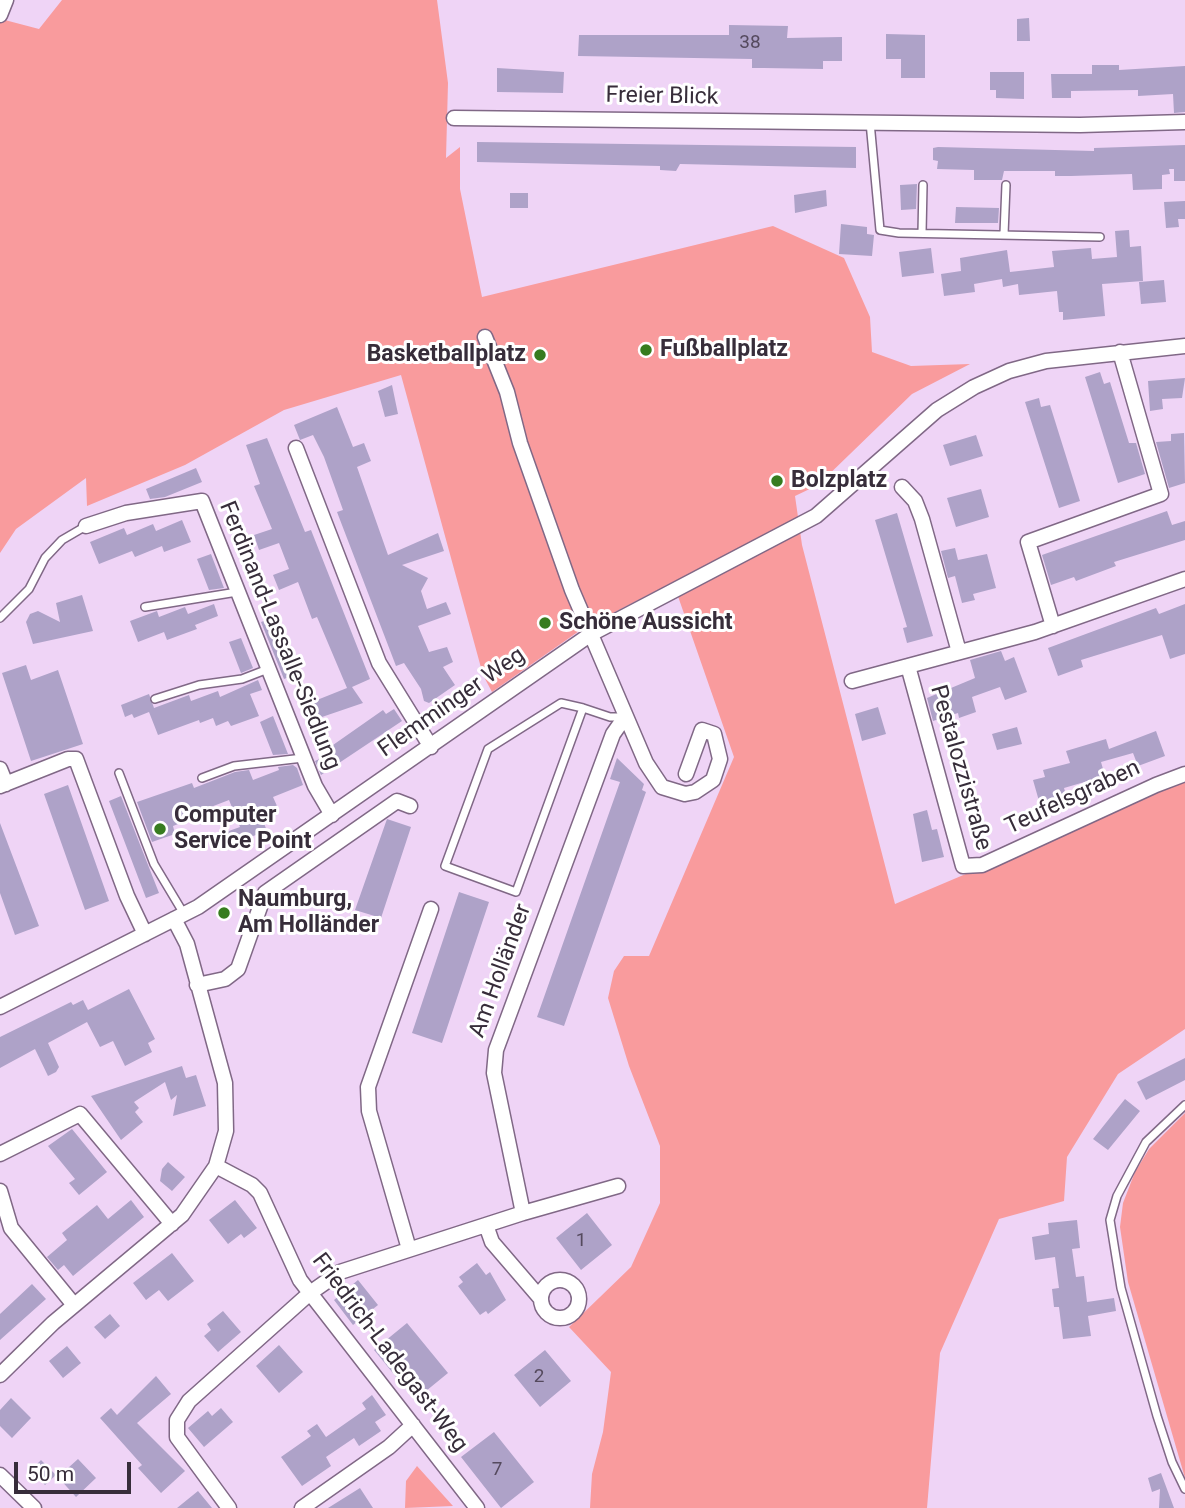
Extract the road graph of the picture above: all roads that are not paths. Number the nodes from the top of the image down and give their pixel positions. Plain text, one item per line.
1 (6, 0) edge
2 (0, 15) edge
3 (454, 118) dead end
4 (870, 122) junction
5 (1185, 122) edge
6 (923, 185) dead end
7 (1006, 185) dead end
8 (922, 233) junction
9 (1004, 234) junction
10 (1100, 237) dead end
11 (485, 337) dead end
12 (1185, 346) edge
13 (1120, 352) junction
14 (296, 448) dead end
15 (902, 486) dead end
16 (86, 526) joint
17 (1185, 579) edge
18 (237, 592) junction
19 (145, 607) dead end
20 (0, 618) edge
21 (1053, 626) junction
22 (591, 634) junction
23 (959, 652) junction
24 (908, 666) junction
25 (268, 669) junction
26 (852, 681) dead end
27 (155, 699) dead end
28 (583, 708) junction
29 (625, 718) junction
30 (431, 747) junction
31 (303, 758) junction
32 (0, 769) edge
33 (118, 773) dead end
34 (686, 774) dead end
35 (1185, 774) edge
36 (202, 778) dead end
37 (3, 785) edge
38 (410, 806) dead end
39 (332, 816) junction
40 (982, 865) joint
41 (431, 909) dead end
42 (179, 917) junction
43 (145, 934) junction
44 (197, 985) junction
45 (0, 1007) edge
46 (1185, 1105) edge
47 (0, 1154) edge
48 (216, 1166) junction
49 (618, 1186) dead end
50 (0, 1191) edge
51 (523, 1213) junction
52 (172, 1224) junction
53 (486, 1225) junction
54 (408, 1249) junction
55 (310, 1293) junction
56 (541, 1299) dead end
57 (74, 1305) junction
58 (0, 1375) edge
59 (413, 1425) junction
60 (0, 1475) edge
61 (1185, 1489) edge
62 (34, 1508) edge
63 (229, 1508) edge
64 (302, 1508) edge
65 (477, 1508) edge

1 - 2 street
3 - 4 street, Freier Blick
4 - 5 street, Freier Blick
4 - 8 lane
6 - 8 lane
7 - 9 lane
8 - 9 lane
9 - 10 lane
11 - 22 street
12 - 13 street, Flemminger Weg
13 - 21 street
13 - 22 street, Flemminger Weg
14 - 30 street
15 - 23 street
16 - 18 street, Ferdinand-Lassalle-Siedlung
16 - 20 lane
17 - 21 street, Pestalozzistraße
18 - 19 lane
18 - 25 street, Ferdinand-Lassalle-Siedlung
21 - 23 street, Pestalozzistraße
22 - 29 street
22 - 30 street, Flemminger Weg
23 - 24 street, Pestalozzistraße
24 - 26 street, Pestalozzistraße
24 - 40 street, Pestalozzistraße
25 - 27 lane
25 - 31 street, Ferdinand-Lassalle-Siedlung
28 - 28 lane
28 - 29 lane
29 - 34 street
29 - 51 street, Am Holländer
30 - 39 street, Flemminger Weg
31 - 36 lane
31 - 39 street, Ferdinand-Lassalle-Siedlung
32 - 37 street
33 - 42 lane
35 - 40 street, Teufelsgraben
37 - 43 street
38 - 44 street
39 - 42 street, Flemminger Weg
41 - 54 street
42 - 43 street, Flemminger Weg
42 - 44 street
43 - 45 street, Flemminger Weg
44 - 48 street
46 - 61 lane
47 - 52 street
48 - 52 street
48 - 55 street, Friedrich-Ladegast-Weg
49 - 51 street
50 - 57 street
51 - 53 street
52 - 57 street
53 - 54 street
53 - 56 street
54 - 55 street
55 - 59 street, Friedrich-Ladegast-Weg
55 - 63 street
57 - 58 street
59 - 64 street
59 - 65 street, Friedrich-Ladegast-Weg
60 - 62 street

